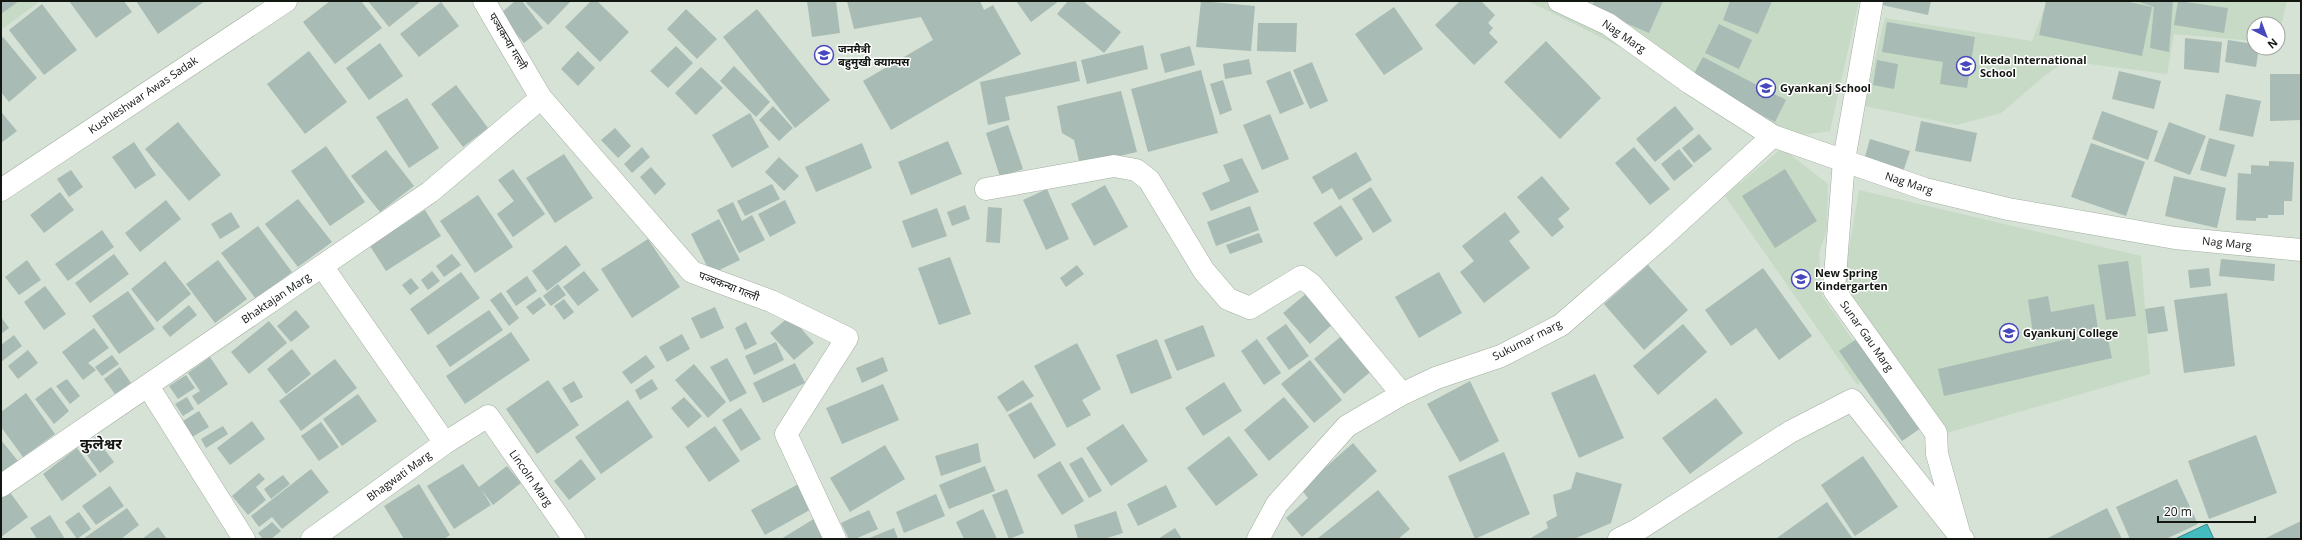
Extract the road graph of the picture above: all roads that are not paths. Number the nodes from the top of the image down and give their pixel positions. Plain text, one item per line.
1 (286, 1) edge
2 (484, 1) edge
3 (1559, 1) edge
4 (1872, 1) edge
5 (541, 98) junction
6 (1773, 136) junction
7 (1844, 160) junction
8 (986, 189) dead end
9 (1, 190) edge
10 (2301, 250) edge
11 (322, 266) junction
12 (148, 386) junction
13 (1402, 394) junction
14 (488, 416) joint
15 (445, 443) junction
16 (1, 486) edge
17 (1961, 538) edge
18 (244, 539) edge
19 (312, 539) edge
20 (574, 539) edge
21 (835, 539) edge
22 (1258, 539) edge
23 (1619, 539) edge

1 - 9 street, Kushleshwar Awas Sadak
2 - 5 street, पञ्चकन्या गल्ली
3 - 6 street, Nag Marg
4 - 7 street, Sunar Gau Marg
5 - 11 street, Bhaktajan Marg
5 - 21 street, पञ्चकन्या गल्ली
6 - 7 street, Nag Marg
6 - 13 street, Sukumar marg
7 - 10 street, Nag Marg
7 - 17 street, Sunar Gau Marg
8 - 13 street
11 - 12 street, Bhaktajan Marg
11 - 15 street
12 - 16 street, Bhaktajan Marg
12 - 18 street
13 - 22 street, Sukumar marg
14 - 15 street, Bhagwati Marg
14 - 20 street, Lincoln Marg
15 - 19 street, Bhagwati Marg
17 - 23 street

